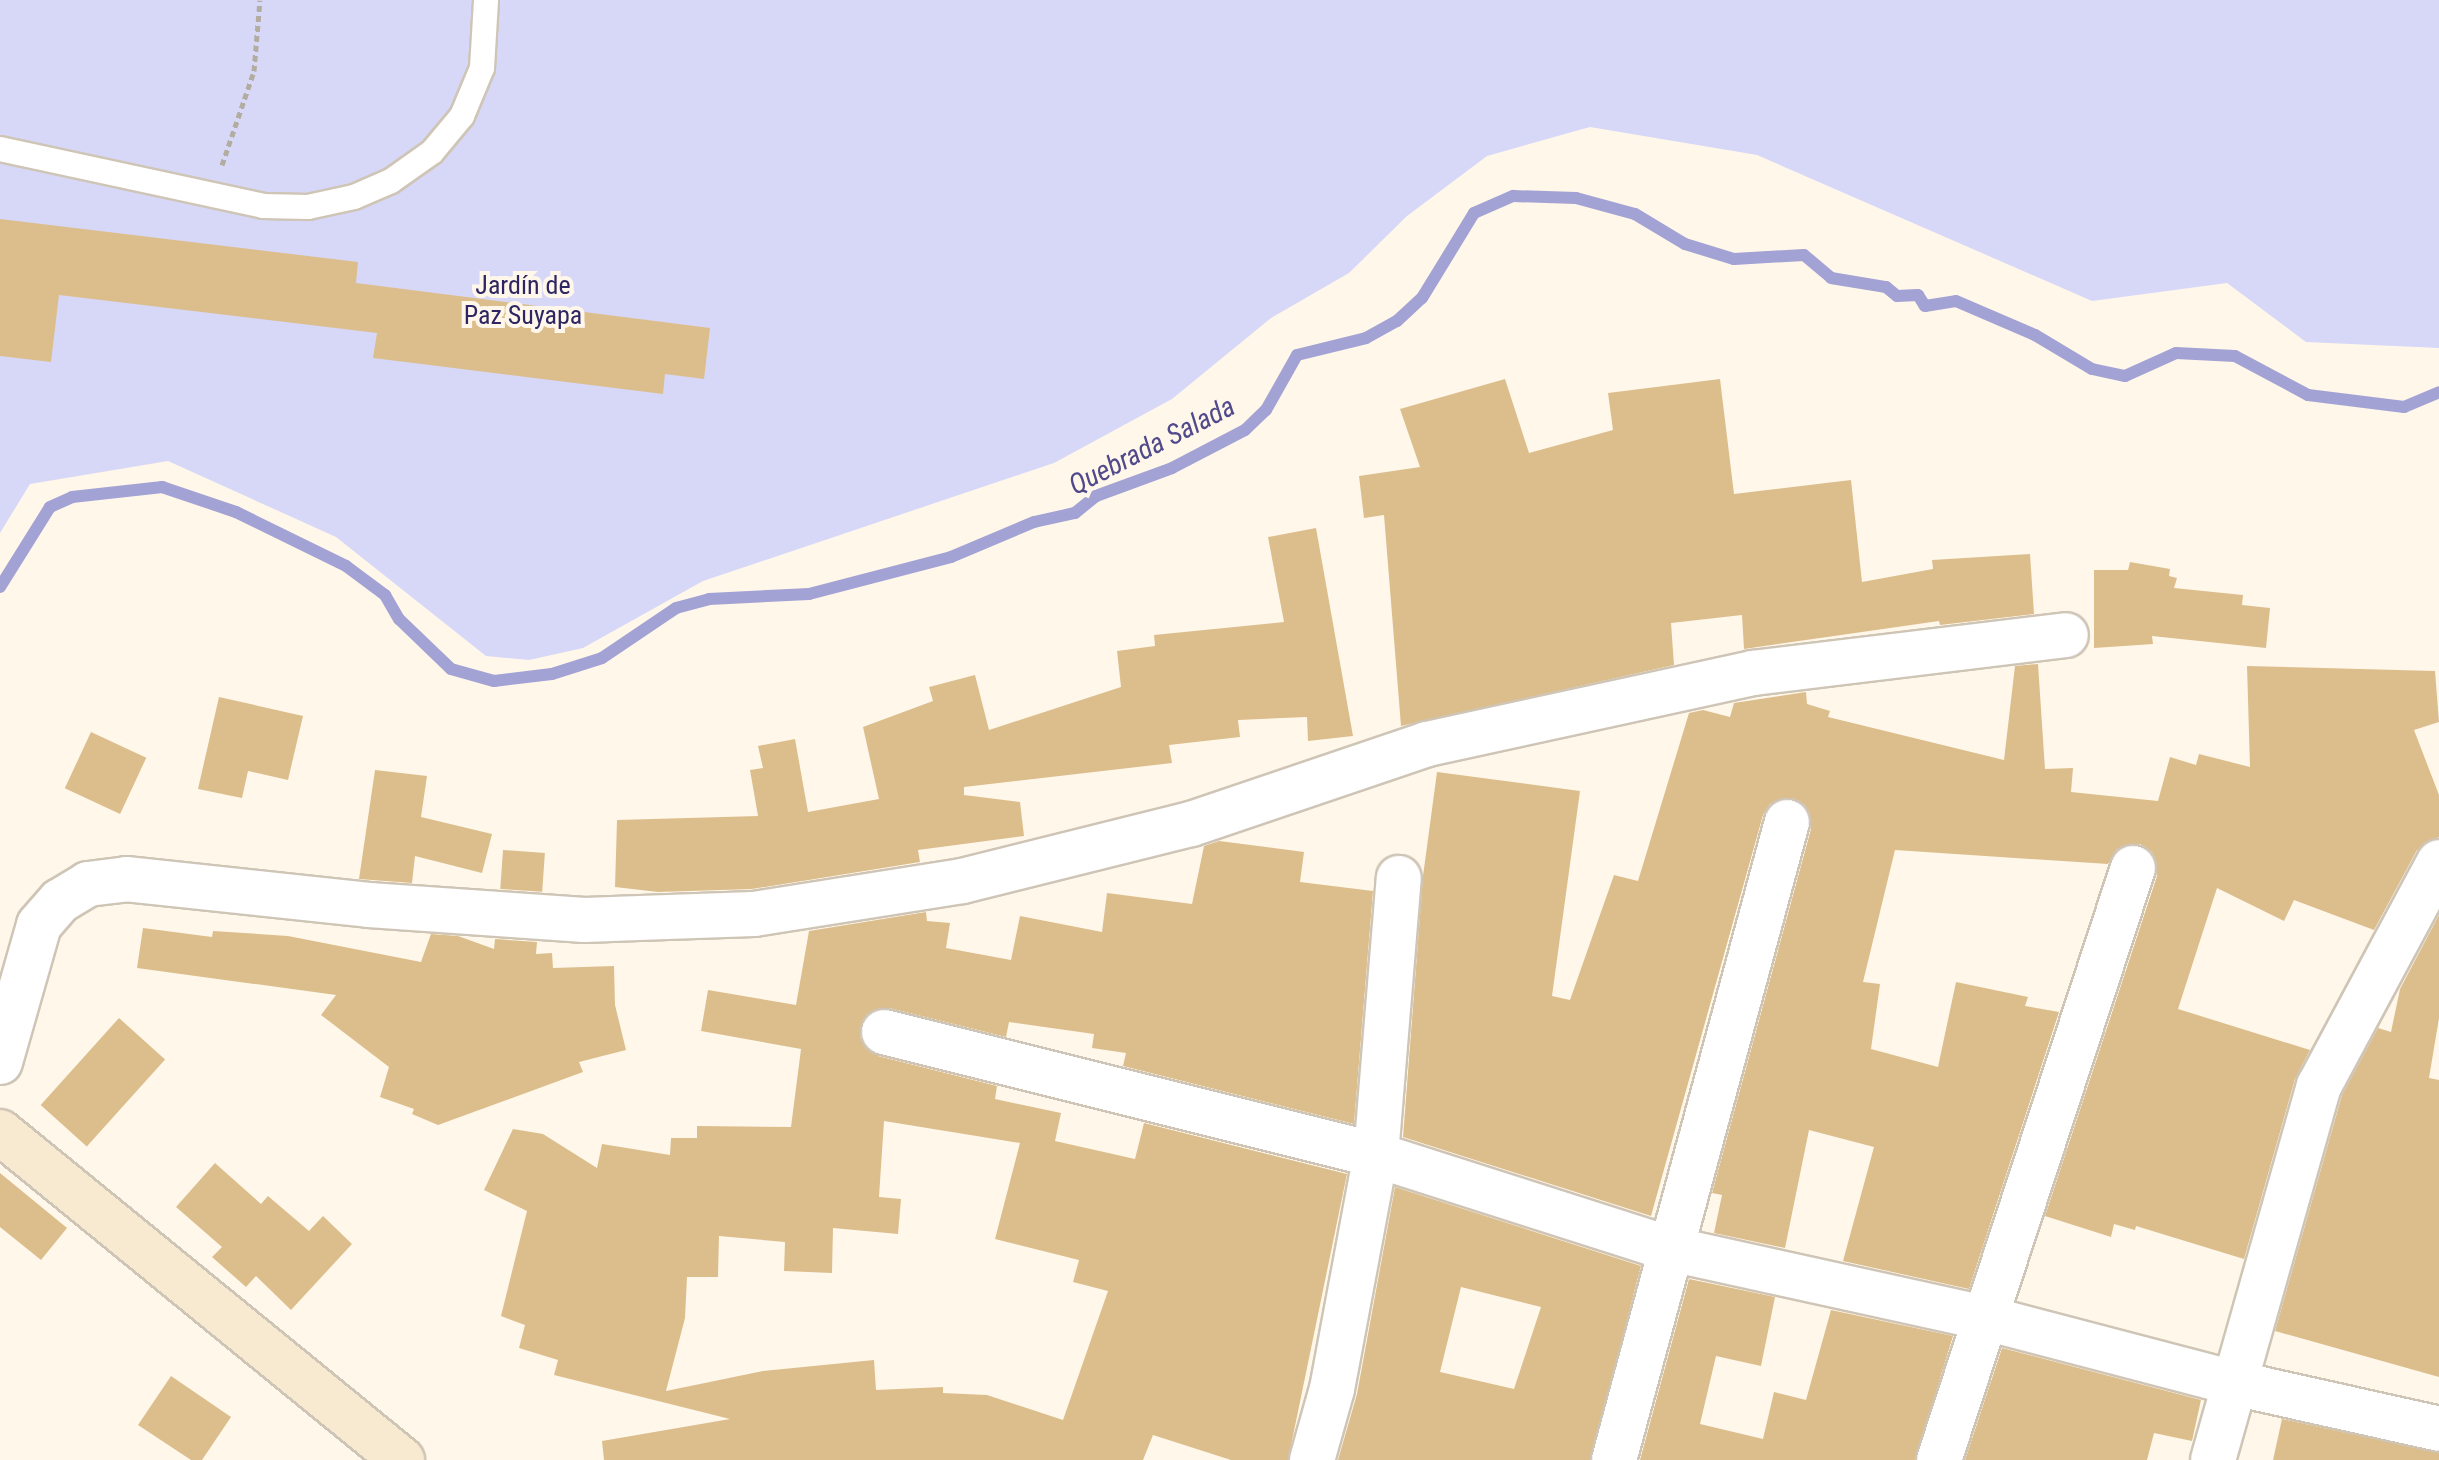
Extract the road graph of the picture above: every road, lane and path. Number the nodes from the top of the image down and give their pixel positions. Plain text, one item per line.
1 (260, 0) edge
2 (486, 0) edge
3 (0, 149) edge
4 (212, 196) junction
5 (2066, 635) dead end
6 (1787, 822) dead end
7 (2439, 862) edge
8 (2133, 868) dead end
9 (1399, 878) dead end
10 (884, 1032) dead end
11 (0, 1062) edge
12 (0, 1132) edge
13 (1376, 1155) junction
14 (1671, 1249) junction
15 (1986, 1318) junction
16 (2234, 1383) junction
17 (2439, 1429) edge
18 (402, 1460) edge
19 (1312, 1460) edge
20 (1614, 1460) edge
21 (1939, 1460) edge
22 (2213, 1460) edge

1 - 4 path
2 - 4 lane
3 - 4 lane
5 - 11 street
6 - 14 street
7 - 16 street
8 - 15 street
9 - 13 street
10 - 13 street
12 - 18 street
13 - 14 street
13 - 19 street
14 - 15 street
14 - 20 street
15 - 16 street
15 - 21 street
16 - 17 street
16 - 22 street

